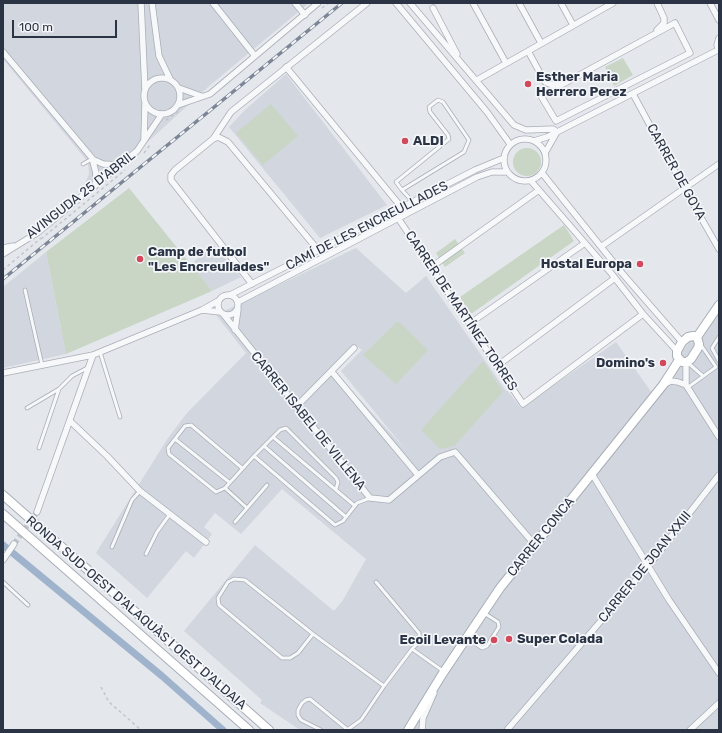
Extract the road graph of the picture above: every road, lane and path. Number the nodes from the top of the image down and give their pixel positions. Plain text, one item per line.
1 (141, 3) edge
2 (152, 3) edge
3 (213, 3) edge
4 (295, 3) edge
5 (318, 3) edge
6 (329, 3) edge
7 (367, 3) edge
8 (396, 3) edge
9 (410, 3) edge
10 (473, 3) edge
11 (519, 3) edge
12 (561, 3) edge
13 (657, 3) edge
14 (710, 3) edge
15 (610, 4) edge
16 (322, 8) dead end
17 (432, 8) dead end
18 (305, 15) junction
19 (719, 19) edge
20 (573, 26) junction
21 (719, 38) edge
22 (541, 43) junction
23 (719, 50) edge
24 (528, 51) junction
25 (3, 52) edge
26 (255, 56) junction
27 (461, 63) junction
28 (506, 63) junction
29 (286, 67) junction
30 (170, 80) junction
31 (477, 80) junction
32 (179, 88) junction
33 (145, 90) junction
34 (633, 94) junction
35 (208, 95) junction
36 (541, 96) joint
37 (145, 104) junction
38 (179, 108) junction
39 (162, 114) junction
40 (164, 121) dead end
41 (557, 132) junction
42 (153, 139) dead end
43 (213, 139) junction
44 (534, 141) junction
45 (144, 142) junction
46 (510, 144) junction
47 (545, 153) junction
48 (140, 156) dead end
49 (92, 158) junction
50 (504, 158) junction
51 (83, 164) dead end
52 (719, 164) edge
53 (120, 165) junction
54 (129, 166) dead end
55 (507, 172) junction
56 (542, 173) junction
57 (531, 181) junction
58 (95, 186) junction
59 (684, 188) junction
60 (402, 190) junction
61 (539, 190) junction
62 (413, 202) junction
63 (402, 208) junction
64 (398, 218) junction
65 (37, 233) junction
66 (41, 239) junction
67 (585, 243) junction
68 (15, 246) junction
69 (602, 246) junction
70 (3, 248) edge
71 (719, 249) edge
72 (318, 250) junction
73 (3, 254) edge
74 (430, 268) junction
75 (3, 270) edge
76 (615, 278) junction
77 (252, 284) junction
78 (25, 290) dead end
79 (230, 295) junction
80 (218, 301) junction
81 (238, 302) junction
82 (238, 308) junction
83 (202, 310) junction
84 (718, 310) edge
85 (222, 314) junction
86 (643, 314) junction
87 (469, 324) junction
88 (235, 330) junction
89 (719, 337) edge
90 (698, 341) junction
91 (682, 342) junction
92 (354, 348) dead end
93 (677, 351) junction
94 (100, 352) junction
95 (93, 355) junction
96 (719, 361) edge
97 (684, 362) junction
98 (42, 364) junction
99 (497, 366) junction
100 (89, 367) junction
101 (332, 372) junction
102 (3, 373) edge
103 (703, 376) junction
104 (663, 386) junction
105 (686, 386) junction
106 (59, 389) junction
107 (296, 407) junction
108 (28, 408) dead end
109 (120, 417) dead end
110 (70, 421) junction
111 (273, 437) junction
112 (719, 437) edge
113 (175, 439) junction
114 (264, 446) junction
115 (39, 448) dead end
116 (254, 456) junction
117 (242, 468) junction
118 (592, 474) junction
119 (418, 475) junction
120 (719, 475) edge
121 (229, 482) junction
122 (267, 485) dead end
123 (225, 488) junction
124 (336, 489) junction
125 (140, 491) junction
126 (3, 495) edge
127 (370, 498) junction
128 (355, 506) junction
129 (247, 508) junction
130 (37, 512) tunnel mouth
131 (3, 514) edge
132 (170, 514) junction
133 (346, 517) junction
134 (235, 522) dead end
135 (206, 542) dead end
136 (14, 544) tunnel mouth
137 (534, 545) junction
138 (112, 547) dead end
139 (146, 554) dead end
140 (5, 557) edge
141 (649, 565) junction
142 (3, 582) edge
143 (376, 582) dead end
144 (28, 605) dead end
145 (484, 613) junction
146 (313, 634) junction
147 (467, 638) junction
148 (412, 649) junction
149 (444, 672) junction
150 (719, 673) edge
151 (384, 686) junction
152 (101, 687) dead end
153 (719, 702) edge
154 (411, 727) edge
155 (141, 730) edge
156 (249, 730) edge
157 (269, 730) edge
158 (321, 730) edge
159 (348, 730) edge
160 (422, 730) edge
161 (507, 730) edge
162 (690, 730) edge

1 - 33 street
2 - 30 street
3 - 26 street
4 - 18 street
5 - 18 street
6 - 16 path
7 - 29 street
8 - 46 street
9 - 27 street
10 - 28 street
11 - 22 street
12 - 20 street
13 - 24 street
14 - 19 street
15 - 20 street
17 - 27 street
18 - 26 street
20 - 22 street
21 - 23 street
22 - 24 street
23 - 34 street
24 - 28 street
25 - 49 street
26 - 35 street
27 - 31 street
28 - 31 street
29 - 43 street
29 - 63 street
30 - 32 street
30 - 33 street
31 - 41 street
32 - 35 street
32 - 38 street
33 - 37 street
34 - 41 street
34 - 59 street, CARRER DE GOYA
35 - 38 street
36 - 36 street
37 - 39 street
37 - 45 street, AVINGUDA 25 D'ABRIL
38 - 39 street
38 - 40 path
39 - 45 street, AVINGUDA 25 D'ABRIL
41 - 44 street
41 - 47 street
42 - 48 path
43 - 72 street
43 - 77 street
44 - 46 street
44 - 47 street
45 - 53 street, AVINGUDA 25 D'ABRIL
46 - 50 street
47 - 56 street
49 - 51 lane
49 - 53 street
49 - 58 street
50 - 55 street
50 - 62 street, CAMÍ DE LES ENCREULLADES
52 - 59 street
53 - 58 street, AVINGUDA 25 D'ABRIL
54 - 66 path
55 - 57 street
55 - 64 street, CAMÍ DE LES ENCREULLADES
56 - 57 street
56 - 69 street
57 - 61 street
58 - 65 street, AVINGUDA 25 D'ABRIL
59 - 69 street
59 - 71 street, CARRER DE GOYA
60 - 60 lane
60 - 62 lane
61 - 67 street
61 - 74 street
62 - 63 street, CAMÍ DE LES ENCREULLADES
63 - 72 street, CAMÍ DE LES ENCREULLADES
64 - 74 street, CARRER DE MARTÍNEZ TORRES
64 - 81 street, CAMÍ DE LES ENCREULLADES
65 - 66 path
65 - 68 street, AVINGUDA 25 D'ABRIL
66 - 75 path
67 - 76 street
67 - 87 street
68 - 70 street, AVINGUDA 25 D'ABRIL
68 - 73 street, AVINGUDA 25 D'ABRIL
69 - 91 street
72 - 77 street, CAMÍ DE LES ENCREULLADES
74 - 87 street, CARRER DE MARTÍNEZ TORRES
76 - 86 street
76 - 99 street
77 - 79 street, CAMÍ DE LES ENCREULLADES
78 - 98 lane
79 - 80 street
79 - 81 street
80 - 83 street
80 - 85 street
81 - 82 street
82 - 85 street
82 - 88 street
83 - 85 street
83 - 94 street
84 - 90 main road
85 - 88 street, CARRER ISABEL DE VILLENA
86 - 93 street
86 - 99 street, CARRER DE MARTÍNEZ TORRES
87 - 99 street, CARRER DE MARTÍNEZ TORRES
88 - 107 street, CARRER ISABEL DE VILLENA
89 - 96 lane
90 - 91 main road
90 - 97 main road, CARRER CONCA
90 - 103 lane
91 - 93 main road
92 - 101 street
93 - 97 main road
94 - 95 street
94 - 109 lane
95 - 98 street
95 - 100 street
97 - 103 lane
97 - 104 main road, CARRER CONCA
97 - 105 street
98 - 102 street
100 - 106 lane
100 - 110 street
101 - 107 street
101 - 119 street
103 - 105 lane
104 - 105 street
104 - 118 main road, CARRER CONCA
105 - 112 street
106 - 108 lane
106 - 115 lane
107 - 127 street, CARRER ISABEL DE VILLENA
110 - 125 street
110 - 130 street
111 - 114 lane
111 - 124 lane
111 - 124 lane
113 - 117 lane
113 - 121 lane
113 - 123 lane
114 - 116 lane
114 - 133 lane
116 - 117 lane
116 - 133 lane
117 - 121 lane
118 - 137 main road, CARRER CONCA
118 - 141 street
119 - 127 street, CARRER ISABEL DE VILLENA
119 - 137 street
120 - 141 street, CARRER DE JOAN XXIII
121 - 123 lane
122 - 129 lane
123 - 129 lane
124 - 128 lane
125 - 132 street
125 - 138 lane
126 - 157 main road, RONDA SUD-OEST D'ALAQUÀS I OEST D'ALDAIA
127 - 128 lane
128 - 133 lane
129 - 134 lane
131 - 156 main road, RONDA SUD-OEST D'ALAQUÀS I OEST D'ALDAIA
132 - 135 street
132 - 139 lane
136 - 140 street
137 - 145 main road, CARRER CONCA
141 - 150 street
141 - 161 street, CARRER DE JOAN XXIII
142 - 144 lane
143 - 148 lane
145 - 147 main road, CARRER CONCA
145 - 147 lane
146 - 146 lane
146 - 151 lane
147 - 149 main road, CARRER CONCA
148 - 149 lane
148 - 151 lane
149 - 154 main road, CARRER CONCA
149 - 160 street
151 - 159 lane
152 - 155 path
153 - 162 street
158 - 159 lane

